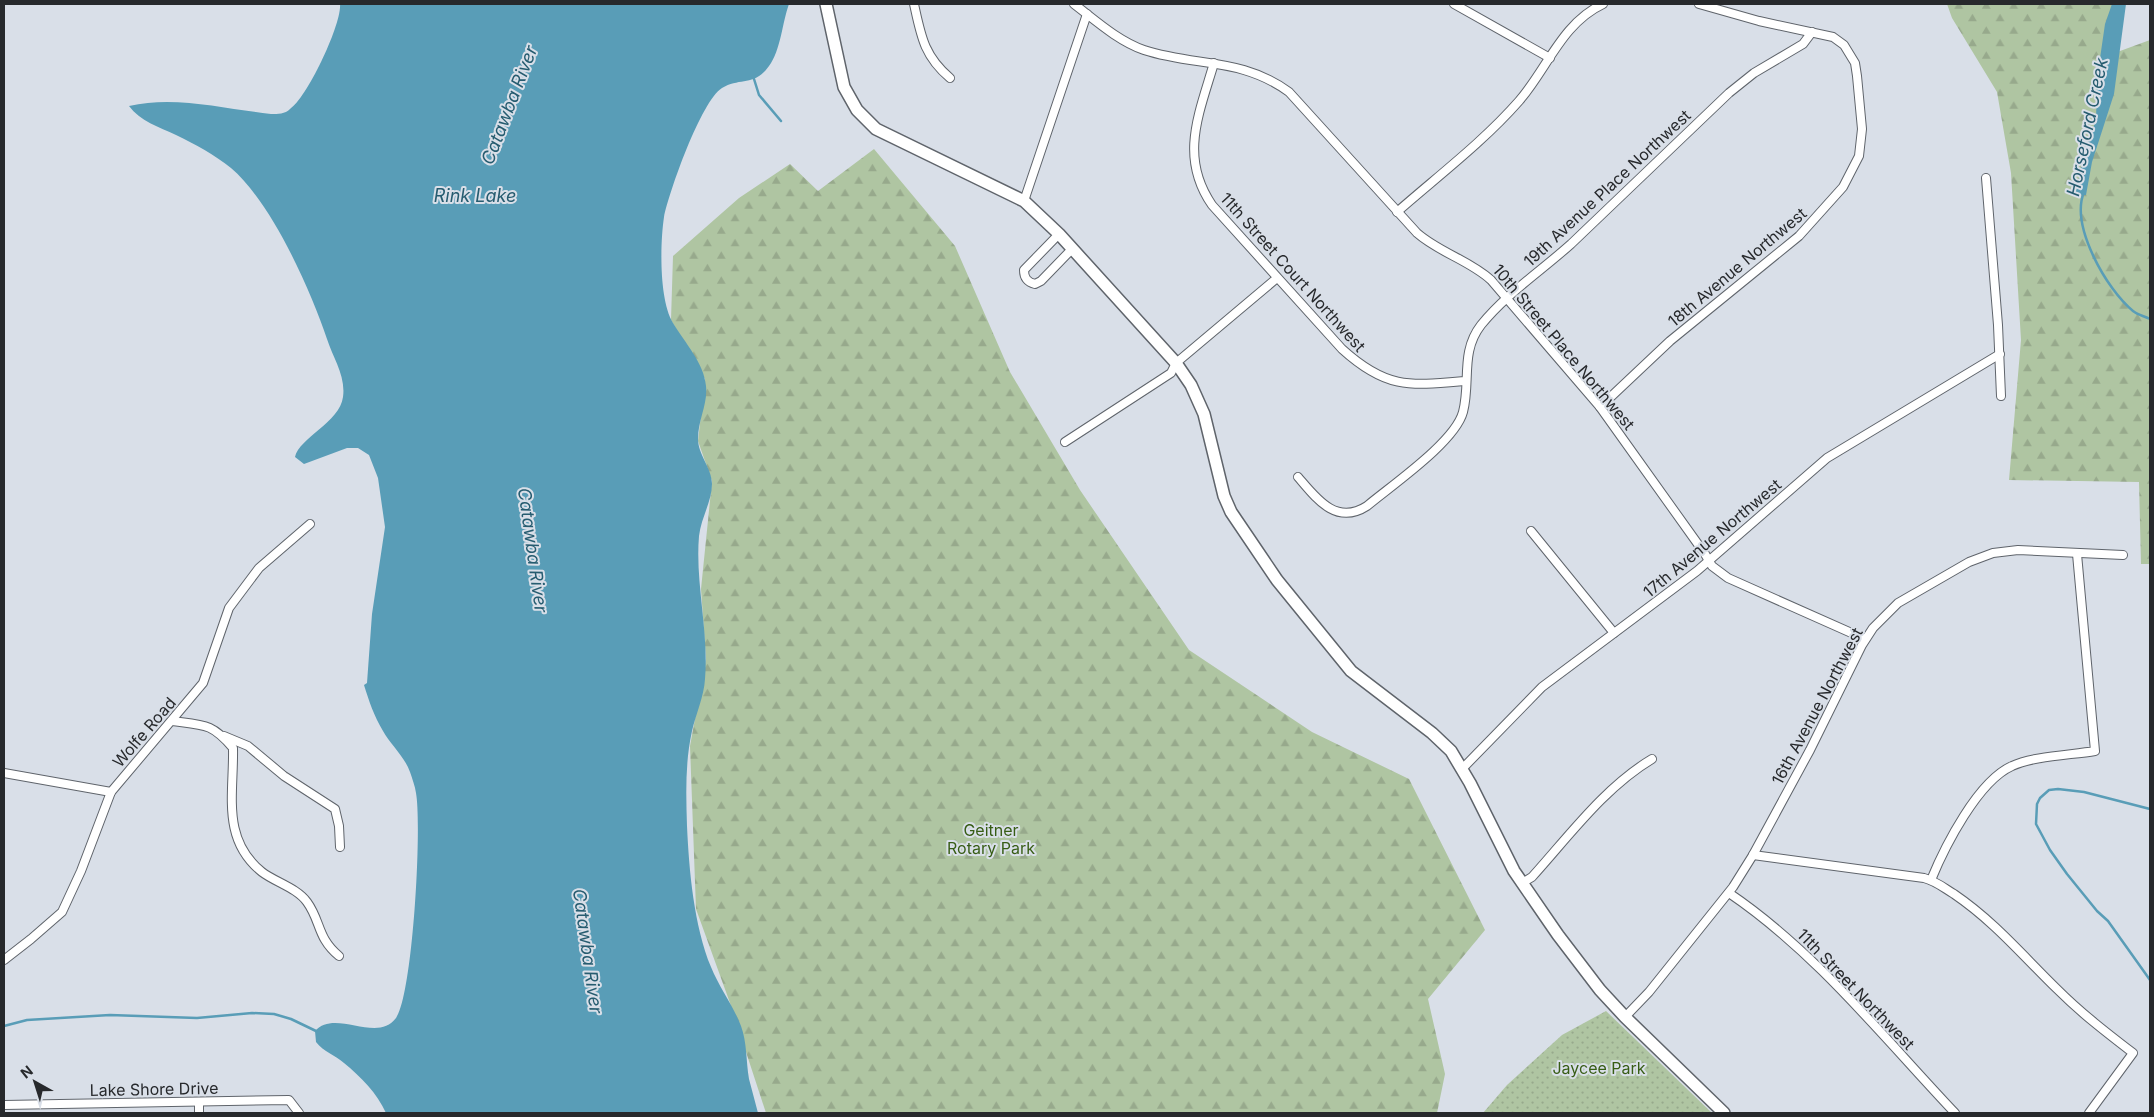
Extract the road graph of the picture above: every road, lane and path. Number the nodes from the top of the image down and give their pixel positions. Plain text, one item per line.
1 (826, 4) edge
2 (914, 4) edge
3 (1074, 4) edge
4 (1454, 4) edge
5 (1603, 4) edge
6 (1698, 4) edge
7 (1087, 14) junction
8 (1812, 32) junction
9 (1550, 58) junction
10 (1214, 63) junction
11 (950, 78) dead end
12 (1986, 178) dead end
13 (1024, 201) junction
14 (1397, 212) junction
15 (1059, 234) junction
16 (1072, 249) junction
17 (1277, 278) junction
18 (1507, 298) junction
19 (2000, 354) junction
20 (1176, 363) junction
21 (1465, 381) junction
22 (2001, 396) dead end
23 (1600, 407) junction
24 (1065, 442) dead end
25 (1298, 477) dead end
26 (310, 524) dead end
27 (1531, 531) dead end
28 (2077, 554) junction
29 (2123, 555) dead end
30 (1709, 560) junction
31 (1614, 633) junction
32 (1865, 639) junction
33 (172, 721) junction
34 (222, 735) junction
35 (1652, 759) dead end
36 (1462, 769) junction
37 (4, 773) edge
38 (111, 792) junction
39 (340, 847) dead end
40 (1753, 855) junction
41 (1931, 880) junction
42 (1522, 883) junction
43 (1729, 893) junction
44 (340, 956) dead end
45 (4, 960) edge
46 (1625, 1017) junction
47 (199, 1102) junction
48 (4, 1105) edge
49 (199, 1113) edge
50 (299, 1113) edge
51 (1724, 1113) edge
52 (1955, 1113) edge
53 (2091, 1113) edge

1 - 13 street
2 - 11 street
3 - 7 street, 10th Street Place Northwest
4 - 9 street
5 - 9 street
6 - 8 street, 18th Avenue Northwest
7 - 10 street, 10th Street Place Northwest
7 - 13 street
8 - 18 street, 19th Avenue Place Northwest
8 - 23 street, 18th Avenue Northwest
9 - 14 street
10 - 14 street, 10th Street Place Northwest
10 - 17 street, 11th Street Court Northwest
12 - 19 street
13 - 15 street
14 - 18 street, 10th Street Place Northwest
15 - 16 street
15 - 16 street
16 - 20 street
17 - 20 street
17 - 21 street, 11th Street Court Northwest
18 - 21 street, 19th Avenue Place Northwest
18 - 23 street, 10th Street Place Northwest
19 - 22 street
19 - 30 street, 17th Avenue Northwest
20 - 24 street
20 - 36 street
21 - 25 street, 19th Avenue Place Northwest
23 - 30 street, 10th Street Place Northwest
26 - 33 street, Wolfe Road
27 - 31 street
28 - 29 street, 16th Avenue Northwest
28 - 32 street, 16th Avenue Northwest
28 - 41 street
30 - 31 street, 17th Avenue Northwest
30 - 32 street, 10th Street Place Northwest
31 - 36 street, 17th Avenue Northwest
32 - 40 street, 16th Avenue Northwest
33 - 34 street
33 - 38 street, Wolfe Road
34 - 39 street
34 - 44 street
35 - 42 street
36 - 42 street
37 - 38 street
38 - 45 street, Wolfe Road
40 - 41 street
40 - 43 street, 16th Avenue Northwest
41 - 53 street
42 - 46 street
43 - 46 street, 16th Avenue Northwest
43 - 52 street, 11th Street Northwest
46 - 51 street
47 - 48 street, Lake Shore Drive
47 - 49 street
47 - 50 street, Lake Shore Drive

